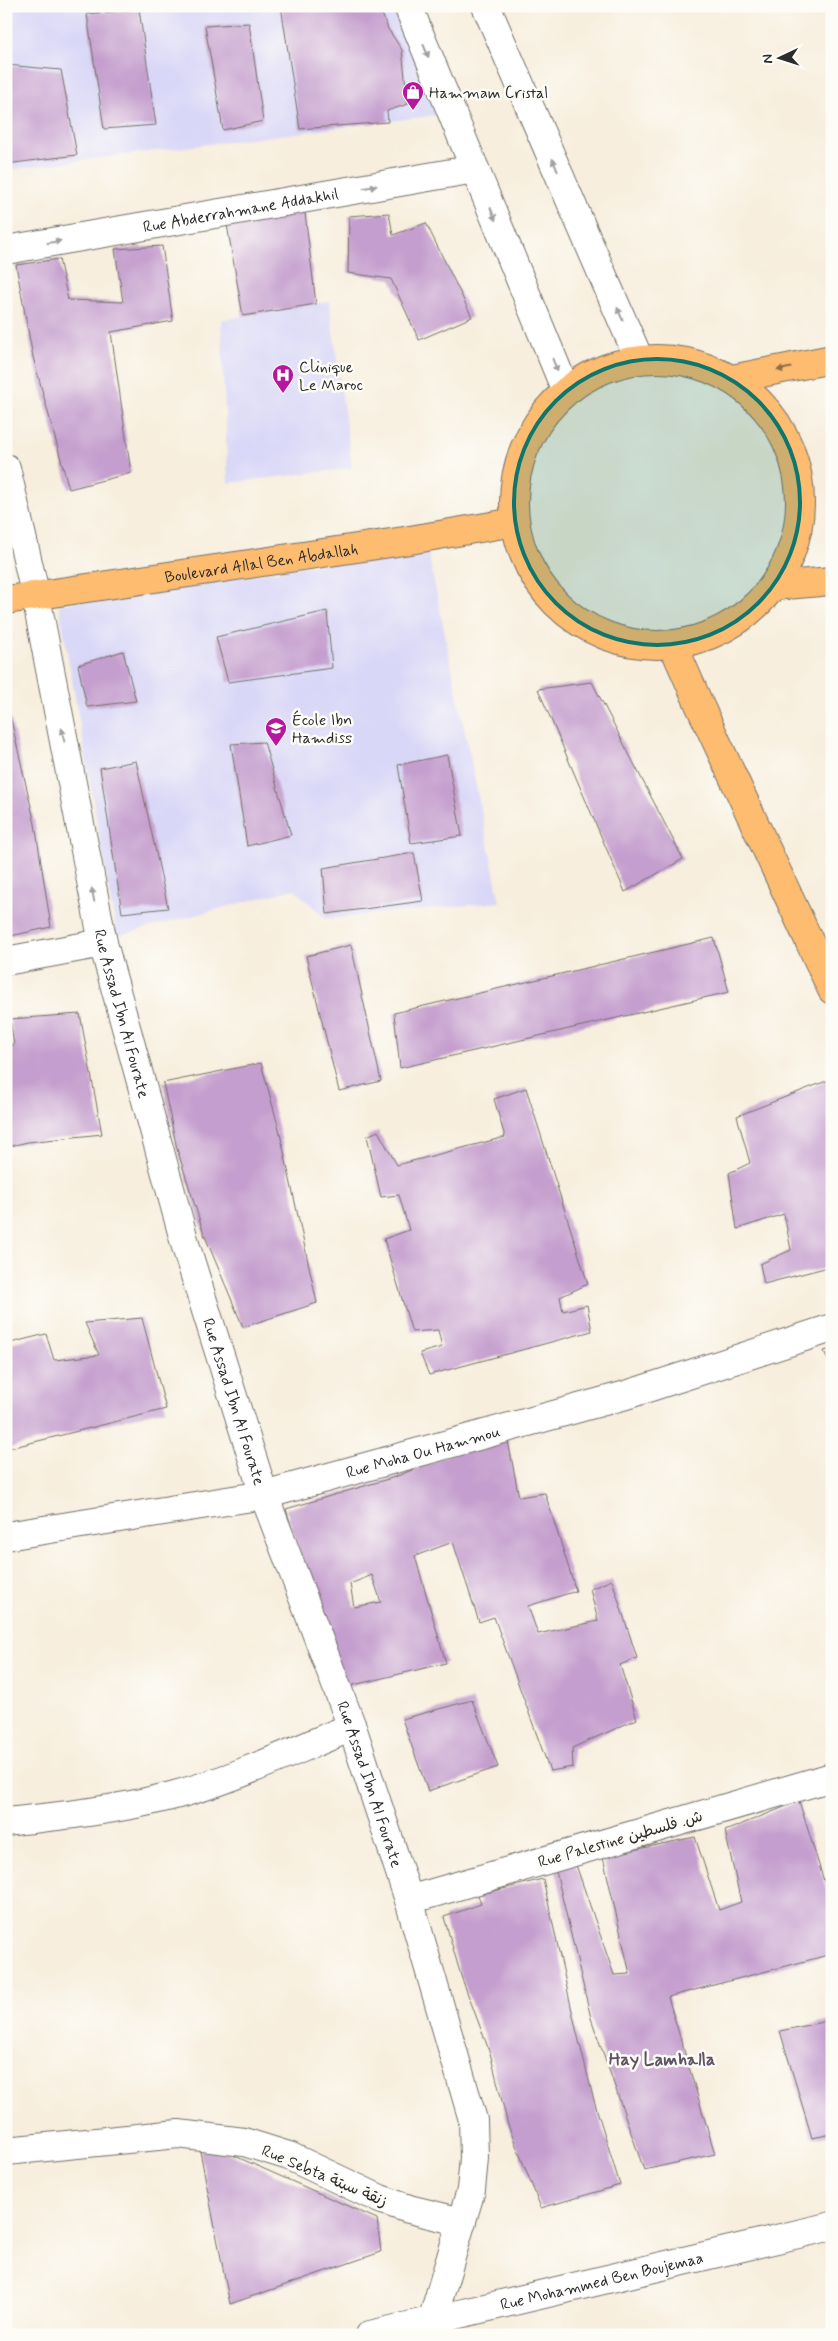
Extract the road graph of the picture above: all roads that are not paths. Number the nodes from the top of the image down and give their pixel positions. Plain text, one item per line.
1 (408, 6) edge
2 (486, 6) edge
3 (475, 169) junction
4 (6, 250) edge
5 (640, 359) junction
6 (832, 360) edge
7 (732, 379) junction
8 (566, 391) junction
9 (6, 468) edge
10 (515, 522) junction
11 (832, 581) edge
12 (774, 586) junction
13 (36, 597) junction
14 (6, 600) edge
15 (673, 645) junction
16 (103, 942) junction
17 (6, 961) edge
18 (832, 990) edge
19 (832, 1328) edge
20 (264, 1495) junction
21 (6, 1536) edge
22 (352, 1727) junction
23 (832, 1777) edge
24 (6, 1822) edge
25 (409, 1900) junction
26 (6, 2152) edge
27 (462, 2222) junction
28 (832, 2226) edge
29 (428, 2328) edge
30 (370, 2335) edge

1 -> 3 street
5 -> 2 street
4 -> 3 street, Rue Abderrahmane Addakhil
3 -> 8 street
5 - 7 main road
5 - 8 main road
6 -> 7 main road
7 - 12 main road
8 - 10 main road
9 - 13 street, Rue Assad Ibn Al Fourate
10 - 13 main road, Boulevard Allal Ben Abdallah
10 - 15 main road
11 - 12 main road
12 - 15 main road
13 - 14 main road, Boulevard Allal Ben Abdallah
16 -> 13 street, Rue Assad Ibn Al Fourate
15 - 18 main road
16 - 17 street
16 - 20 street, Rue Assad Ibn Al Fourate
19 - 20 street, Rue Moha Ou Hammou
20 - 21 street, Rue Moha Ou Hammou
20 - 22 street, Rue Assad Ibn Al Fourate
22 - 24 street
22 - 25 street, Rue Assad Ibn Al Fourate
23 - 25 street, Rue Palestine ش. فلسطين
25 - 27 street, Rue Assad Ibn Al Fourate
26 - 27 street, Rue Sebta زنقة سبتة
27 - 29 street, Rue Assad Ibn Al Fourate
28 - 29 street, Rue Mohammed Ben Boujemaa
29 - 30 street, Rue Mohammed Ben Boujemaa

